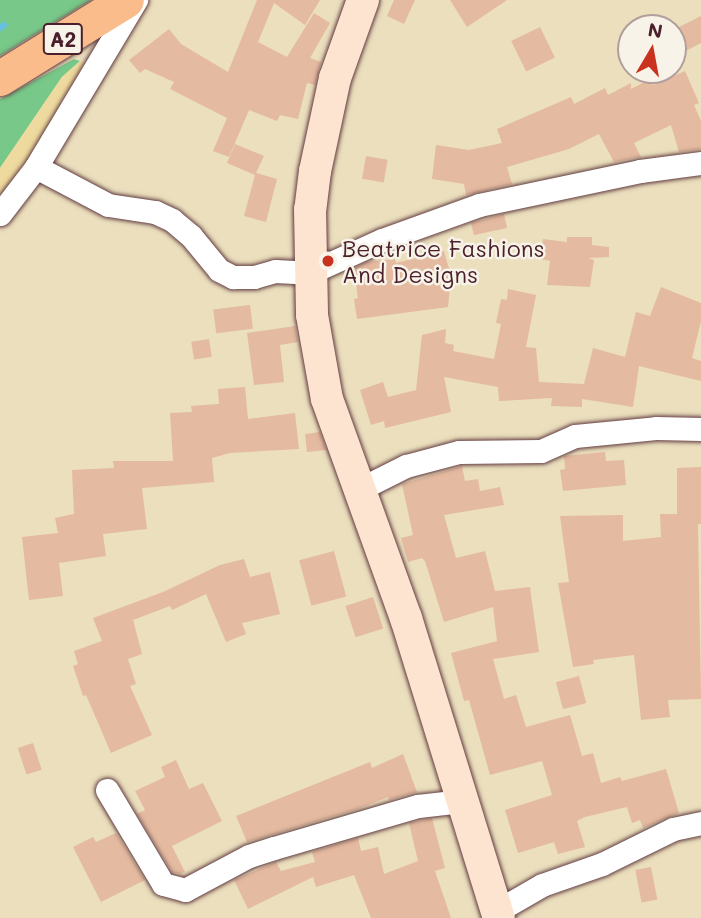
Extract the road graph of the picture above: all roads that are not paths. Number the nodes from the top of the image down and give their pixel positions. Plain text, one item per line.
1 (126, 0) edge
2 (136, 0) edge
3 (363, 0) edge
4 (0, 78) edge
5 (701, 163) edge
6 (36, 167) junction
7 (0, 214) edge
8 (309, 273) junction
9 (701, 429) edge
10 (358, 490) junction
11 (107, 790) dead end
12 (463, 801) junction
13 (701, 823) edge
14 (498, 914) edge

1 - 4 main road, A2
2 - 6 street
3 - 8 street
5 - 8 street
6 - 7 street
6 - 8 street
8 - 10 street
9 - 10 street
10 - 12 street
11 - 12 street
12 - 14 street
13 - 14 street

